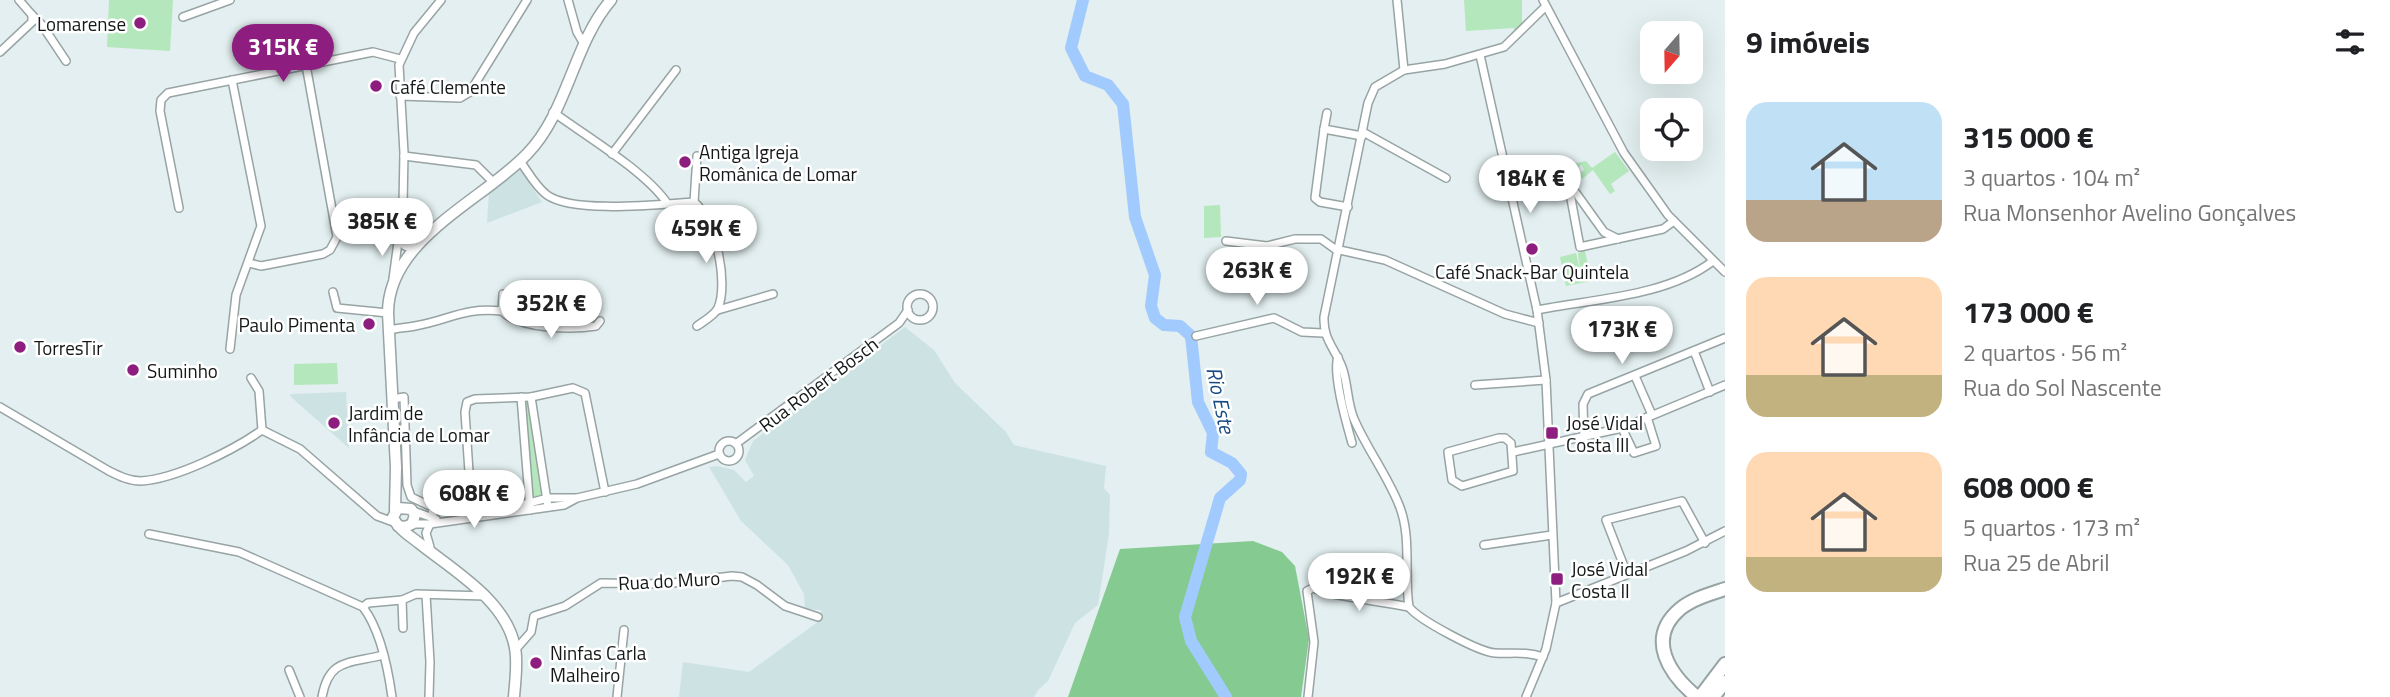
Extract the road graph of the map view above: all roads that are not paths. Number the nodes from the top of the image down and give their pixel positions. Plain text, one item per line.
1 (19, 0) edge
2 (230, 0) edge
3 (441, 0) edge
4 (527, 0) edge
5 (568, 0) edge
6 (611, 0) edge
7 (1397, 0) edge
8 (1544, 4) edge
9 (32, 15) junction
10 (183, 17) dead end
11 (584, 44) junction
12 (0, 52) edge
13 (1480, 55) junction
14 (400, 59) junction
15 (66, 61) dead end
16 (306, 65) junction
17 (676, 71) dead end
18 (1402, 71) junction
19 (232, 80) junction
20 (400, 96) junction
21 (553, 113) junction
22 (1327, 113) dead end
23 (1324, 130) junction
24 (1362, 134) junction
25 (612, 154) junction
26 (404, 156) junction
27 (697, 156) dead end
28 (520, 161) junction
29 (1566, 172) dead end
30 (1446, 178) dead end
31 (493, 182) junction
32 (1570, 190) junction
33 (694, 202) junction
34 (667, 203) junction
35 (1348, 207) junction
36 (179, 208) dead end
37 (402, 213) junction
38 (1674, 221) junction
39 (409, 229) junction
40 (1604, 232) junction
41 (429, 234) junction
42 (398, 239) junction
43 (1619, 239) junction
44 (1226, 241) dead end
45 (1596, 244) junction
46 (415, 250) junction
47 (1338, 250) junction
48 (1713, 261) junction
49 (249, 263) junction
50 (1725, 272) edge
51 (393, 280) junction
52 (333, 292) dead end
53 (503, 294) dead end
54 (773, 294) dead end
55 (718, 310) junction
56 (908, 310) junction
57 (1537, 310) junction
58 (502, 311) junction
59 (388, 313) junction
60 (917, 319) junction
61 (600, 321) dead end
62 (899, 323) junction
63 (1539, 323) junction
64 (697, 326) dead end
65 (388, 331) junction
66 (1323, 333) junction
67 (1196, 337) dead end
68 (1725, 338) edge
69 (230, 349) dead end
70 (1694, 351) junction
71 (1338, 357) junction
72 (1635, 376) junction
73 (251, 378) dead end
74 (1546, 380) junction
75 (1475, 385) dead end
76 (1725, 385) edge
77 (1710, 392) junction
78 (521, 397) junction
79 (531, 397) junction
80 (392, 398) junction
81 (1, 408) edge
82 (1650, 416) junction
83 (1622, 428) junction
84 (262, 430) junction
85 (1584, 439) junction
86 (737, 443) junction
87 (1352, 443) dead end
88 (1550, 446) junction
89 (1513, 452) junction
90 (719, 454) junction
91 (396, 467) junction
92 (605, 492) junction
93 (548, 498) junction
94 (577, 498) junction
95 (529, 506) junction
96 (548, 508) junction
97 (411, 509) junction
98 (472, 517) junction
99 (396, 518) junction
100 (431, 521) junction
101 (412, 524) junction
102 (1725, 531) edge
103 (149, 534) dead end
104 (1552, 535) junction
105 (1705, 542) junction
106 (1484, 545) dead end
107 (430, 547) junction
108 (444, 562) junction
109 (1628, 574) junction
110 (1725, 589) edge
111 (426, 595) junction
112 (485, 596) junction
113 (401, 600) junction
114 (1556, 603) junction
115 (363, 607) junction
116 (1409, 607) junction
117 (818, 617) dead end
118 (403, 628) dead end
119 (624, 630) dead end
120 (516, 649) junction
121 (383, 655) junction
122 (1543, 657) junction
123 (1725, 664) edge
124 (289, 670) dead end
125 (1717, 687) edge
126 (300, 697) edge
127 (323, 697) edge
128 (392, 697) edge
129 (429, 697) edge
130 (514, 697) edge
131 (617, 697) edge
132 (1308, 697) edge
133 (1526, 697) edge
134 (1698, 697) edge

1 - 9 street
2 - 10 street
3 - 14 street
4 - 20 street
5 - 11 street
6 - 11 main road
7 - 18 street
8 - 13 street
8 - 38 street
9 - 12 street
9 - 15 street
11 - 21 main road
13 - 18 street
13 - 57 street
14 - 16 street
14 - 20 street
16 - 19 street
16 - 49 street
17 - 25 street
18 - 24 street
19 - 36 street
19 - 49 street
20 - 26 street
21 - 25 street
21 - 28 main road
22 - 23 street
23 - 24 street
23 - 35 street
24 - 30 street
24 - 35 street
25 - 34 street
26 - 31 street
26 - 37 street
27 - 33 street
28 - 31 main road
28 - 34 street
29 - 32 street
31 - 41 main road
32 - 40 street
32 - 45 street
33 - 34 street
33 - 55 street
35 - 47 street
37 - 39 street
37 - 42 street
38 - 43 street
38 - 48 street
39 - 41 street
39 - 46 street
40 - 43 street
40 - 45 street
41 - 46 main road
42 - 46 street
42 - 51 street
43 - 45 street
44 - 47 street
46 - 51 main road
47 - 63 street
47 - 66 street
48 - 50 street
48 - 57 street
49 - 69 street
51 - 59 main road
52 - 59 street
53 - 58 street
54 - 55 street
55 - 64 street
56 - 60 street
56 - 60 street
56 - 62 street, Rua Robert Bosch
57 - 63 street
58 - 61 street
58 - 65 street
59 - 65 main road
60 - 62 street, Rua Robert Bosch
62 - 86 street, Rua Robert Bosch
63 - 74 street
65 - 80 main road
66 - 67 street
66 - 71 street
68 - 70 street
70 - 72 street
70 - 77 street
71 - 87 street
71 - 116 street
72 - 82 street
72 - 85 street
73 - 84 street
74 - 75 street
74 - 88 street
76 - 77 street
77 - 82 street
78 - 79 street
78 - 95 street
78 - 98 street
79 - 92 street
79 - 93 street
80 - 91 main road
80 - 100 street
81 - 84 street
82 - 83 street
82 - 83 street
83 - 85 street
84 - 99 street
85 - 88 street
86 - 90 street, Rua Robert Bosch
86 - 90 street, Rua Robert Bosch
88 - 89 street
88 - 104 street
89 - 89 street
90 - 92 street
91 - 97 main road
91 - 99 main road
92 - 94 street
93 - 94 street
93 - 95 street
93 - 96 street
94 - 96 street
95 - 96 street
95 - 98 street
97 - 99 main road
97 - 100 street
97 - 101 main road
98 - 100 street
99 - 101 main road
99 - 108 main road
100 - 101 street
100 - 107 street
101 - 107 main road
102 - 105 street
103 - 115 street
104 - 106 street
104 - 114 street
105 - 109 street
105 - 109 street
107 - 108 main road
108 - 112 main road
109 - 114 street
110 - 134 highway
111 - 112 street
111 - 113 street
111 - 129 street
112 - 120 main road
113 - 115 street
113 - 118 street
114 - 122 street
115 - 121 street
116 - 122 street
116 - 132 street
117 - 120 street, Rua do Muro
119 - 131 street
120 - 130 main road
121 - 127 street
121 - 128 street
122 - 133 street
123 - 125 highway
124 - 126 street
125 - 134 highway

